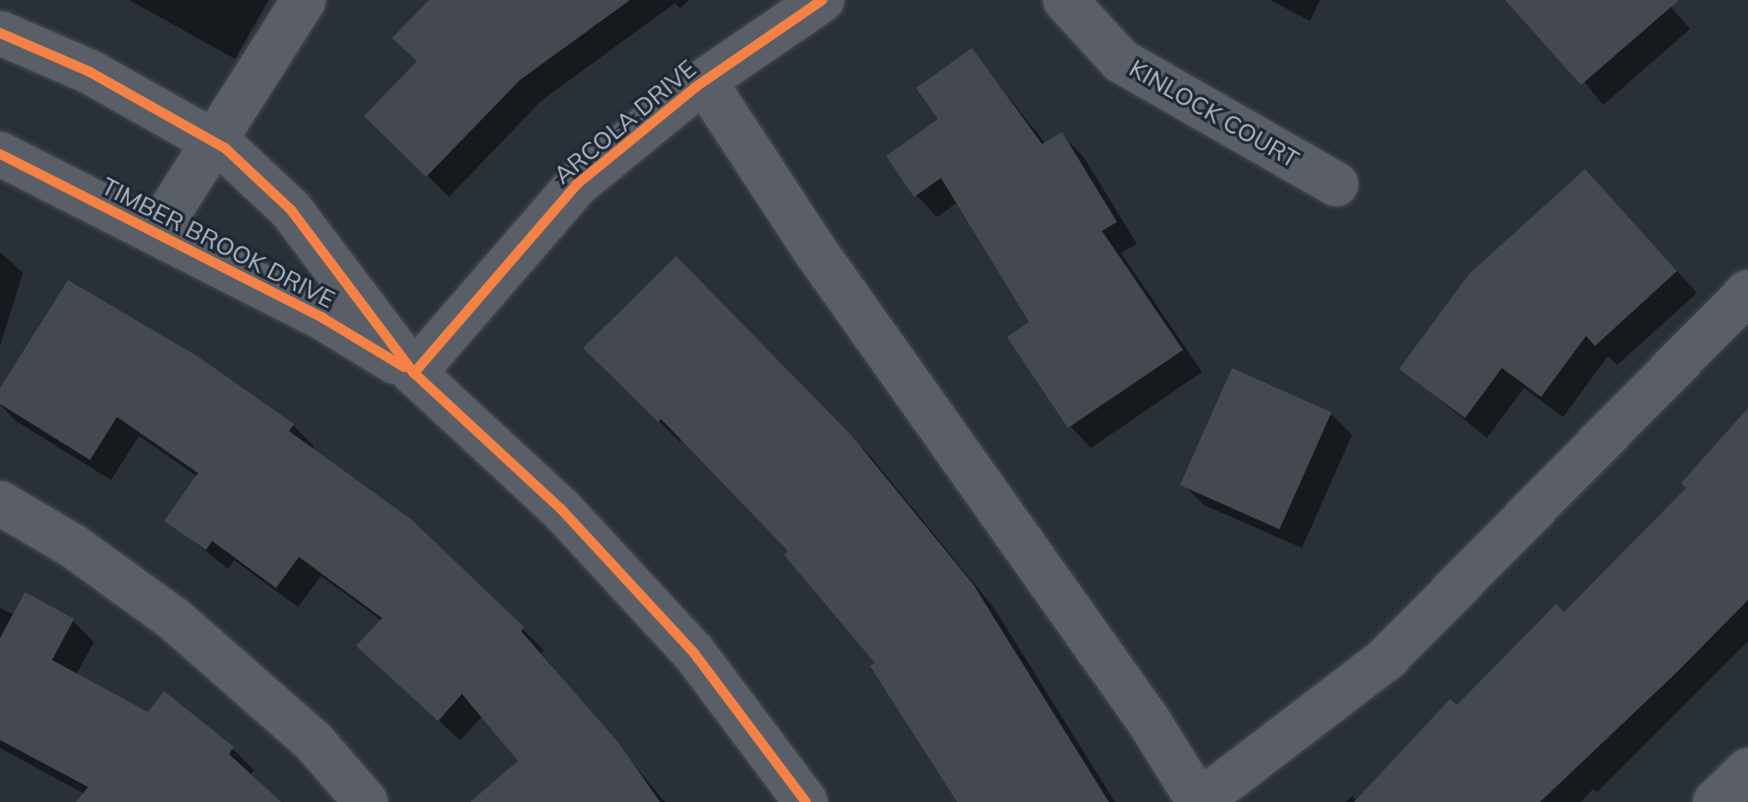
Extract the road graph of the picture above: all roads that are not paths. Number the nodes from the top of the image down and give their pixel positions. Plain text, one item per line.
1 (304, 0) edge
2 (822, 0) edge
3 (1065, 0) edge
4 (0, 33) edge
5 (704, 81) junction
6 (211, 140) junction
7 (0, 154) edge
8 (1336, 184) dead end
9 (156, 233) junction
10 (1748, 292) edge
11 (414, 373) junction
12 (0, 503) edge
13 (1748, 770) edge
14 (366, 802) edge
15 (806, 802) edge
16 (1715, 802) edge

1 - 6 street
2 - 5 street, ARCOLA DRIVE
3 - 8 street, KINLOCK COURT
4 - 6 street, TIMBER BROOK DRIVE
5 - 10 street
5 - 11 street, ARCOLA DRIVE
6 - 9 street
6 - 11 street, TIMBER BROOK DRIVE
7 - 9 street, TIMBER BROOK DRIVE
9 - 11 street, TIMBER BROOK DRIVE
11 - 15 street, TIMBER BROOK DRIVE
12 - 14 street
13 - 16 street

